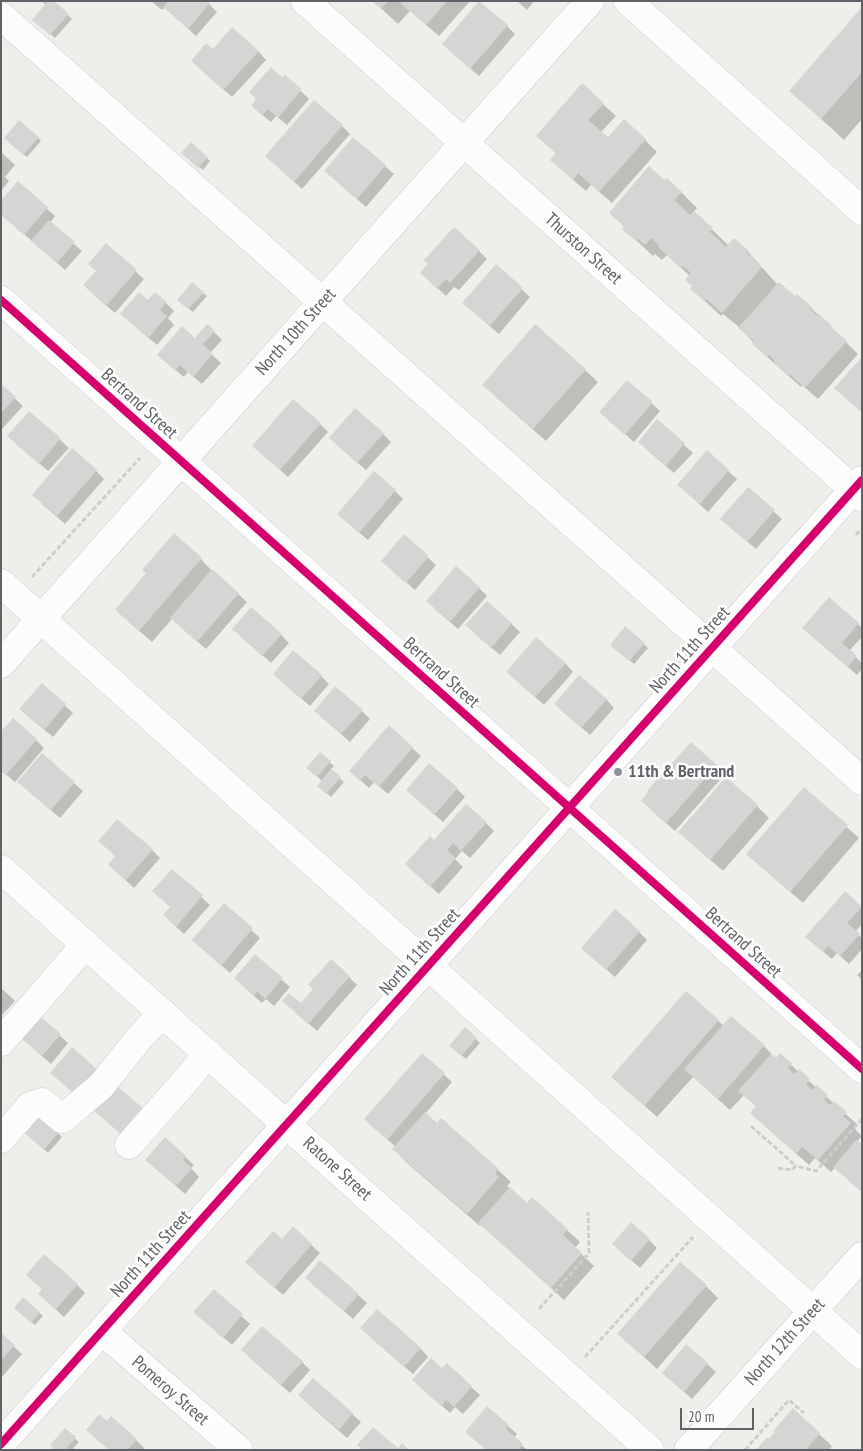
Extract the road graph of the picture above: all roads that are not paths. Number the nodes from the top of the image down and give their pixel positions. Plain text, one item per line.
1 (305, 1) edge
2 (590, 1) edge
3 (628, 1) edge
4 (1, 16) edge
5 (464, 143) junction
6 (862, 211) edge
7 (1, 300) edge
8 (324, 301) junction
9 (181, 462) junction
10 (859, 489) edge
11 (8, 590) edge
12 (41, 618) junction
13 (712, 647) junction
14 (1, 664) edge
15 (862, 781) edge
16 (569, 808) junction
17 (1, 868) edge
18 (86, 944) junction
19 (428, 966) junction
20 (162, 1013) junction
21 (1, 1042) edge
22 (208, 1053) junction
23 (862, 1069) edge
24 (287, 1124) junction
25 (1, 1140) edge
26 (129, 1145) dead end
27 (862, 1256) edge
28 (812, 1312) junction
29 (102, 1331) junction
30 (862, 1355) edge
31 (1, 1444) edge
32 (239, 1450) edge
33 (650, 1450) edge
34 (688, 1450) edge

1 - 5 street, Thurston Street
2 - 5 street, North 10th Street
3 - 6 street
4 - 8 street
5 - 8 street, North 10th Street
5 - 10 street, Thurston Street
7 - 9 street, Bertrand Street
8 - 9 street, North 10th Street
8 - 13 street
9 - 12 street, North 10th Street
9 - 16 street, Bertrand Street
10 - 13 street, North 11th Street
11 - 12 street
12 - 14 street, North 10th Street
12 - 19 street
13 - 15 street
13 - 16 street, North 11th Street
16 - 19 street, North 11th Street
16 - 23 street, Bertrand Street
17 - 18 street, Ratone Street
18 - 20 street, Ratone Street
18 - 21 street
19 - 24 street, North 11th Street
19 - 28 street
20 - 22 street, Ratone Street
20 - 25 street
22 - 24 street, Ratone Street
22 - 26 street
24 - 29 street, North 11th Street
24 - 33 street, Ratone Street
27 - 28 street, North 12th Street
28 - 30 street
28 - 34 street, North 12th Street
29 - 31 street, North 11th Street
29 - 32 street, Pomeroy Street

